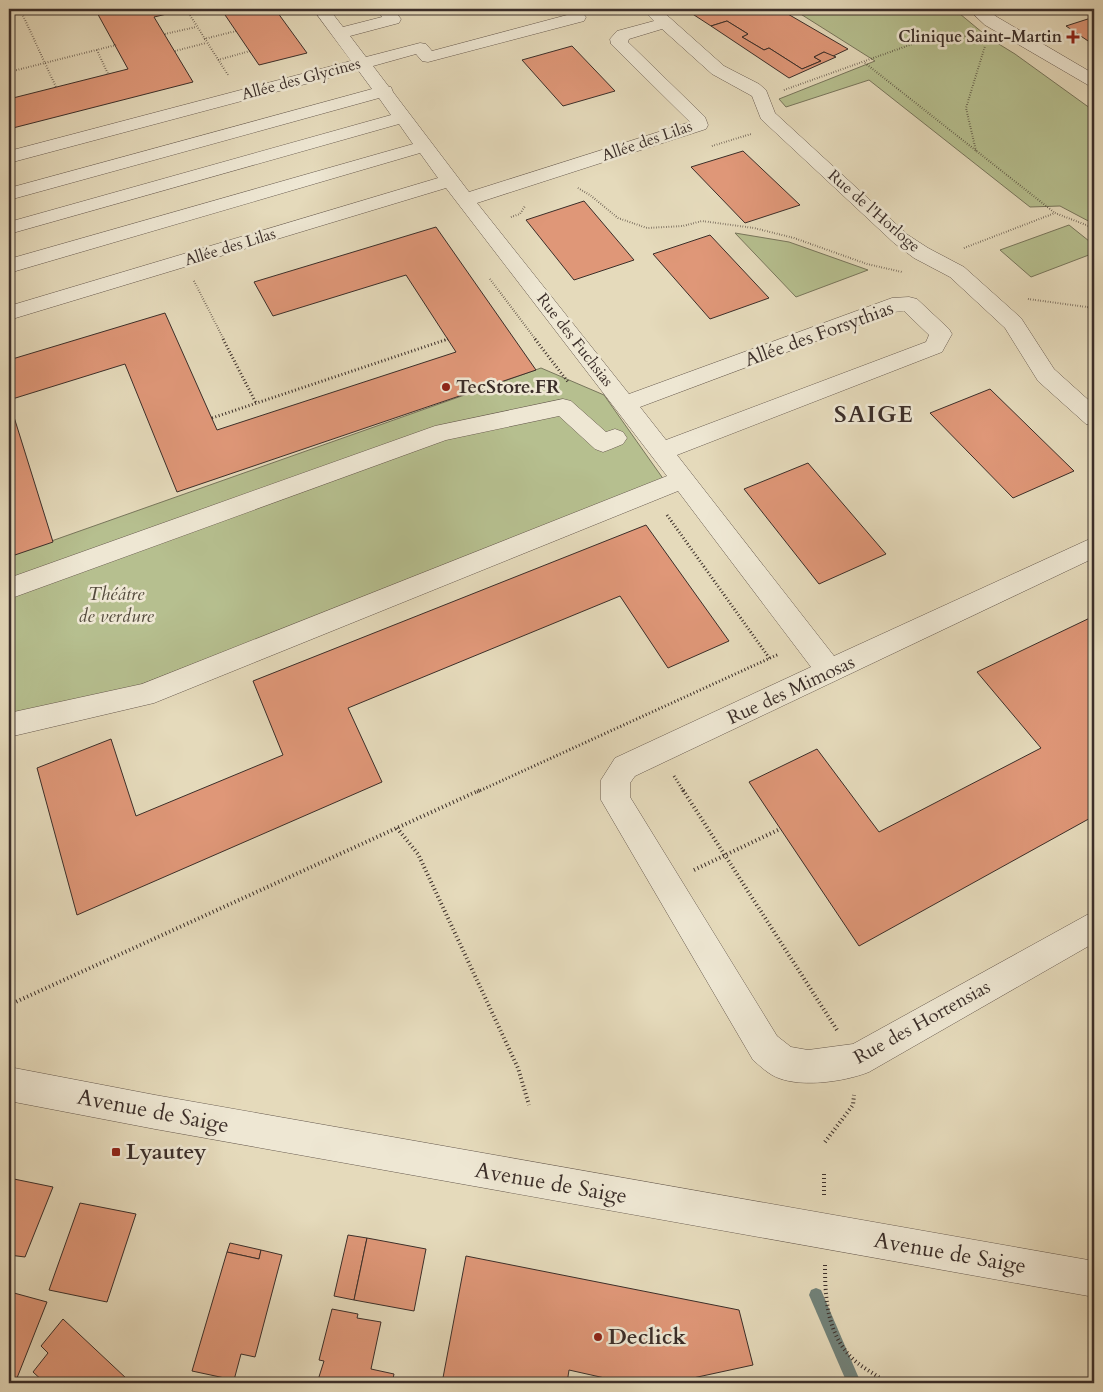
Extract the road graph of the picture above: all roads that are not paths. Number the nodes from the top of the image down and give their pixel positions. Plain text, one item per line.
1 (321, 9) edge
2 (385, 9) edge
3 (570, 9) edge
4 (650, 9) edge
5 (976, 9) edge
6 (665, 23) junction
7 (340, 33) junction
8 (364, 63) junction
9 (1094, 81) edge
10 (385, 91) junction
11 (404, 117) junction
12 (425, 146) junction
13 (9, 157) edge
14 (451, 180) junction
15 (9, 194) edge
16 (466, 200) junction
17 (9, 228) edge
18 (9, 266) edge
19 (9, 313) edge
20 (625, 404) junction
21 (1094, 418) edge
22 (615, 438) dead end
23 (662, 452) junction
24 (683, 479) junction
25 (1094, 546) edge
26 (9, 590) edge
27 (830, 672) junction
28 (9, 725) edge
29 (672, 892) joint
30 (1094, 926) edge
31 (9, 1084) edge
32 (1094, 1279) edge

1 - 7 street, Rue des Fuchsias
2 - 7 street, Allée des Glycines
3 - 8 street, Allée des Glycines
4 - 6 street, Rue de l'Horloge
5 - 9 street
6 - 16 street, Allée des Lilas
6 - 21 street, Rue de l'Horloge
7 - 8 street, Rue des Fuchsias
8 - 10 street, Rue des Fuchsias
8 - 13 street, Allée des Glycines
10 - 11 street, Rue des Fuchsias
10 - 15 street
11 - 12 street, Rue des Fuchsias
11 - 17 street
12 - 14 street, Rue des Fuchsias
12 - 18 street
14 - 16 street, Rue des Fuchsias
14 - 19 street, Allée des Lilas
16 - 20 street, Rue des Fuchsias
20 - 23 street, Rue des Fuchsias
20 - 23 street, Allée des Forsythias
22 - 26 street
23 - 24 street, Rue des Fuchsias
24 - 27 street, Rue des Fuchsias
24 - 28 street
25 - 27 street, Rue des Mimosas
27 - 29 street, Rue des Mimosas
29 - 30 street, Rue des Hortensias
31 - 32 street, Avenue de Saige

